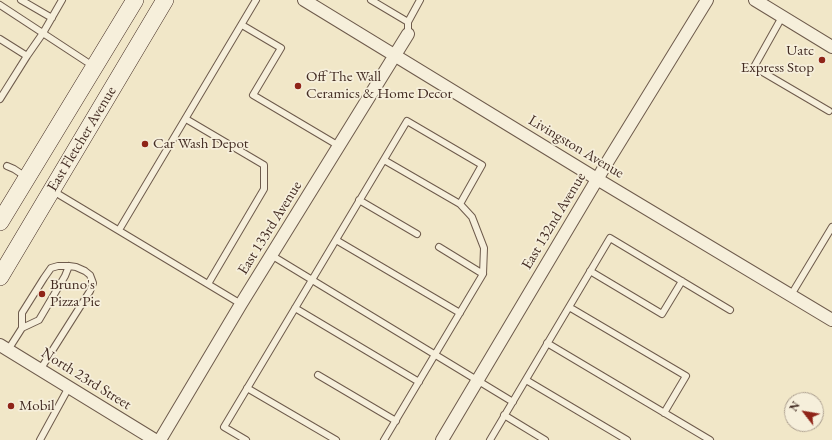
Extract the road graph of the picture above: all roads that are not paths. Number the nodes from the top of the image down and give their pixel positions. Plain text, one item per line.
1 (21, 0) edge
2 (62, 0) edge
3 (135, 0) edge
4 (165, 0) edge
5 (256, 0) edge
6 (304, 0) edge
7 (371, 0) edge
8 (420, 0) edge
9 (707, 0) edge
10 (755, 0) edge
11 (0, 5) edge
12 (782, 16) junction
13 (52, 18) junction
14 (242, 25) junction
15 (408, 28) junction
16 (43, 33) junction
17 (0, 39) edge
18 (832, 47) edge
19 (395, 55) junction
20 (27, 56) junction
21 (95, 67) junction
22 (0, 99) edge
23 (829, 111) dead end
24 (186, 119) junction
25 (339, 146) junction
26 (384, 160) junction
27 (7, 166) dead end
28 (28, 178) junction
29 (597, 179) junction
30 (52, 190) junction
31 (359, 200) junction
32 (460, 204) junction
33 (0, 222) edge
34 (832, 227) edge
35 (118, 230) junction
36 (418, 234) dead end
37 (336, 240) junction
38 (439, 247) dead end
39 (271, 255) junction
40 (69, 266) junction
41 (590, 271) junction
42 (484, 274) junction
43 (0, 277) edge
44 (312, 280) junction
45 (682, 281) junction
46 (208, 284) junction
47 (791, 295) junction
48 (241, 304) junction
49 (569, 307) junction
50 (295, 308) junction
51 (730, 310) dead end
52 (460, 313) junction
53 (832, 320) edge
54 (22, 328) junction
55 (547, 343) junction
56 (4, 347) edge
57 (435, 355) junction
58 (40, 370) junction
59 (318, 375) dead end
60 (526, 380) junction
61 (478, 381) junction
62 (419, 382) junction
63 (69, 388) junction
64 (247, 388) junction
65 (513, 402) junction
66 (664, 413) junction
67 (504, 416) junction
68 (396, 421) junction
69 (40, 440) edge
70 (154, 440) edge
71 (160, 440) edge
72 (246, 440) edge
73 (336, 440) edge
74 (384, 440) edge
75 (442, 440) edge
76 (490, 440) edge
77 (545, 440) edge
78 (627, 440) edge
79 (710, 440) edge

1 - 13 lane
2 - 13 lane
3 - 21 main road, East Fletcher Avenue
4 - 30 main road, East Fletcher Avenue
5 - 14 lane
6 - 19 street, Livingston Avenue
7 - 15 lane
8 - 15 lane
9 - 29 street, East 132nd Avenue
10 - 12 street
11 - 16 lane
12 - 18 street
12 - 23 lane
13 - 16 lane
14 - 24 lane
14 - 25 lane
15 - 19 street, East 133rd Avenue
16 - 20 lane
16 - 21 lane
17 - 20 lane
19 - 25 street, East 133rd Avenue
19 - 29 street, Livingston Avenue
20 - 22 lane
21 - 28 main road, East Fletcher Avenue
24 - 35 lane
24 - 46 lane
25 - 39 street, East 133rd Avenue
26 - 31 lane
26 - 32 lane
26 - 32 lane
27 - 28 lane
28 - 33 main road, East Fletcher Avenue
29 - 47 street, Livingston Avenue
29 - 61 street, East 132nd Avenue
30 - 35 lane
30 - 43 main road, East Fletcher Avenue
31 - 36 lane
31 - 37 lane
32 - 42 lane
34 - 47 lane
35 - 46 lane
37 - 44 lane
37 - 52 lane
38 - 42 lane
39 - 44 lane
39 - 48 street, East 133rd Avenue
40 - 54 lane
40 - 54 lane
40 - 58 lane
41 - 45 lane
41 - 45 lane
41 - 49 lane
42 - 52 lane
44 - 50 lane
44 - 57 lane
45 - 51 lane
46 - 48 lane
47 - 53 street, Livingston Avenue
48 - 71 street, East 133rd Avenue
49 - 55 lane
49 - 66 lane
50 - 62 lane
50 - 64 lane
52 - 57 lane
54 - 56 lane
55 - 60 lane
55 - 66 lane
56 - 58 street, North 23rd Street
57 - 61 lane
57 - 62 lane
58 - 63 street, North 23rd Street
59 - 68 lane
60 - 65 lane
60 - 78 lane
61 - 65 lane
61 - 75 street, East 132nd Avenue
62 - 68 lane
63 - 69 lane
63 - 70 street, North 23rd Street
64 - 72 lane
64 - 73 lane
65 - 67 lane
66 - 79 lane
67 - 76 lane
67 - 77 lane
68 - 74 lane

